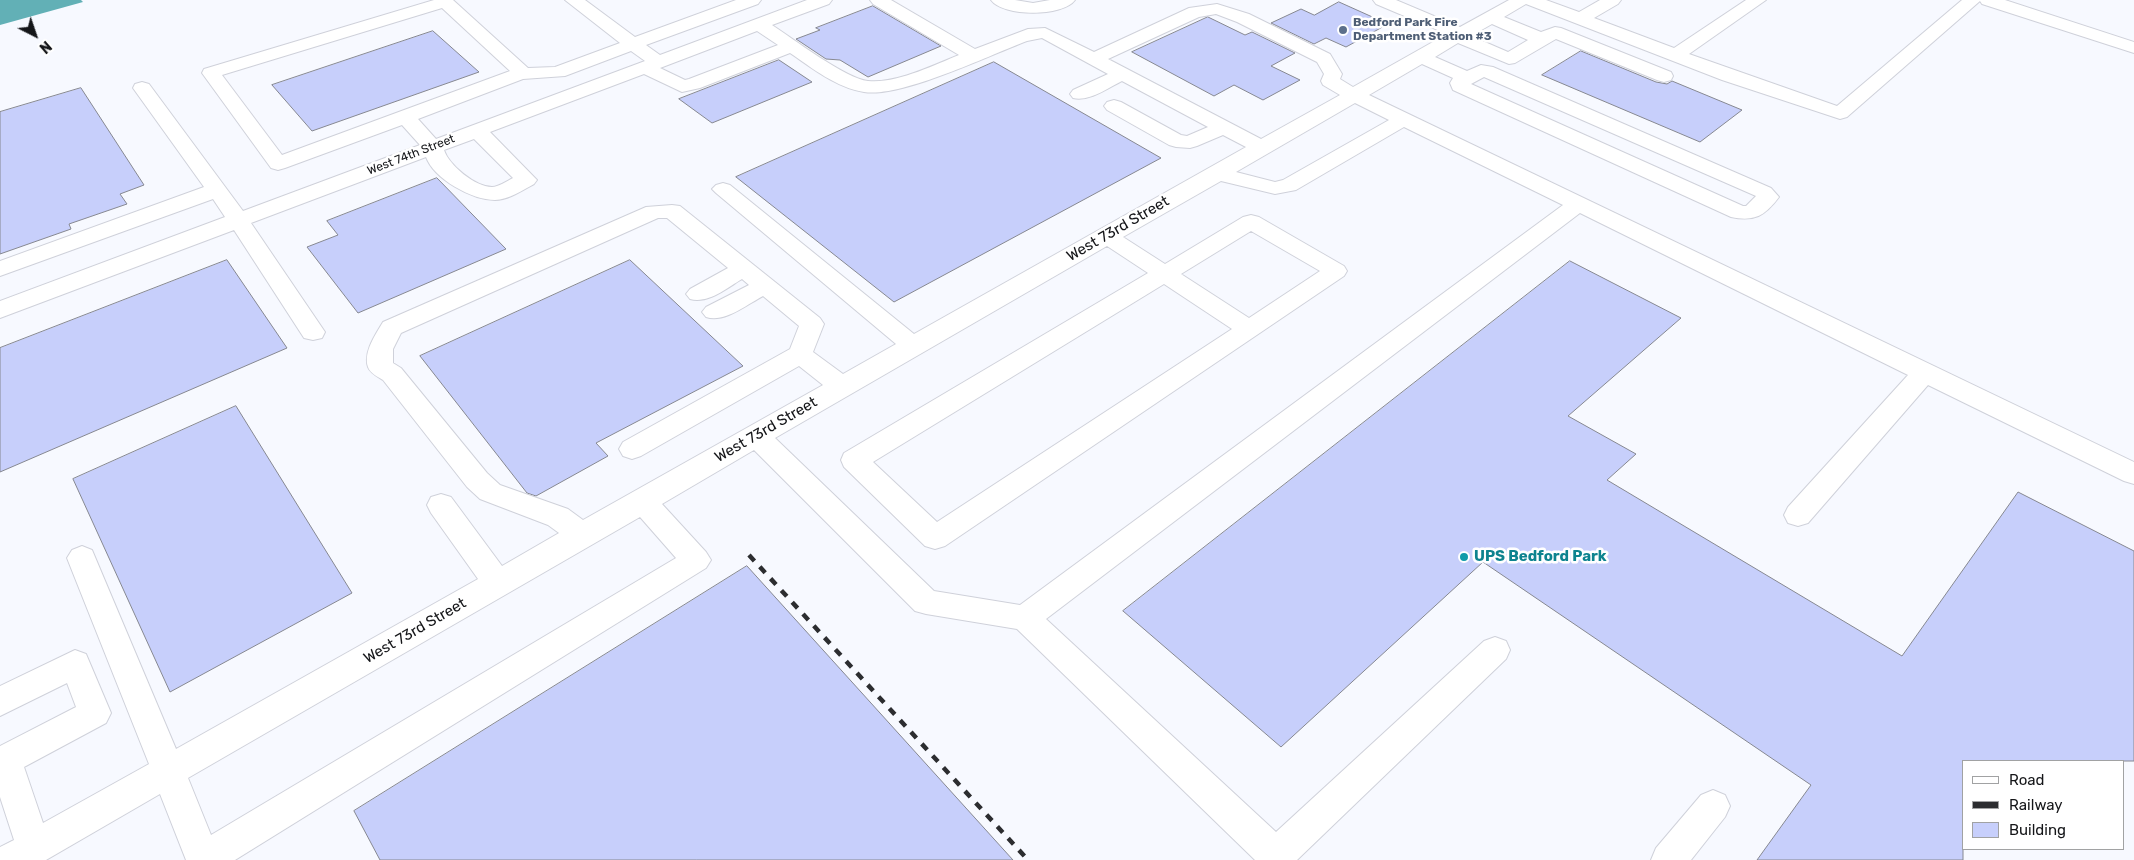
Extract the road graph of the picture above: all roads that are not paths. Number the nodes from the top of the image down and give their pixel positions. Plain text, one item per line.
1 (574, 0) edge
2 (752, 0) edge
3 (819, 0) edge
4 (879, 0) edge
5 (1000, 0) edge
6 (1066, 0) edge
7 (1382, 0) edge
8 (1424, 0) edge
9 (1521, 0) edge
10 (1530, 0) edge
11 (1612, 0) edge
12 (1758, 0) edge
13 (1972, 0) edge
14 (1988, 0) edge
15 (1406, 10) junction
16 (1490, 17) junction
17 (1580, 19) junction
18 (760, 24) junction
19 (1458, 35) junction
20 (1542, 39) junction
21 (632, 44) junction
22 (792, 46) junction
23 (2134, 48) edge
24 (972, 55) junction
25 (1676, 55) junction
26 (1421, 57) junction
27 (1093, 58) junction
28 (652, 64) junction
29 (519, 74) junction
30 (1122, 74) junction
31 (1664, 76) dead end
32 (1468, 78) junction
33 (142, 88) dead end
34 (1080, 94) dead end
35 (1353, 95) junction
36 (1114, 106) dead end
37 (405, 116) junction
38 (1404, 119) junction
39 (1223, 127) junction
40 (477, 131) junction
41 (433, 147) junction
42 (1262, 148) junction
43 (1216, 173) junction
44 (723, 189) dead end
45 (217, 190) junction
46 (1579, 203) junction
47 (239, 220) junction
48 (1107, 236) junction
49 (0, 269) edge
50 (1166, 274) junction
51 (755, 277) junction
52 (698, 294) dead end
53 (0, 310) edge
54 (714, 312) dead end
55 (1249, 329) junction
56 (313, 332) dead end
57 (913, 346) junction
58 (800, 354) junction
59 (1925, 372) junction
60 (842, 387) junction
61 (756, 436) junction
62 (632, 449) dead end
63 (2134, 474) edge
64 (642, 501) junction
65 (441, 505) dead end
66 (1798, 515) dead end
67 (582, 535) junction
68 (82, 558) dead end
69 (498, 583) junction
70 (1025, 618) junction
71 (1495, 650) dead end
72 (0, 702) edge
73 (2, 762) edge
74 (167, 772) junction
75 (1713, 806) dead end
76 (23, 854) edge
77 (1278, 858) edge
78 (204, 860) edge
79 (1669, 860) edge

1 - 21 street
2 - 21 street
3 - 18 street, West 74th Street
4 - 24 street
5 - 6 street
7 - 15 street
8 - 15 street
9 - 16 street, West 73rd Street
10 - 17 street
11 - 17 street
12 - 25 street
13 - 25 street
14 - 23 street
15 - 19 street
16 - 19 street, West 73rd Street
16 - 20 street
17 - 25 street
18 - 22 street
18 - 28 street, West 74th Street
19 - 20 street
19 - 26 street, West 73rd Street
20 - 31 street
21 - 28 street
21 - 29 street
22 - 24 street
22 - 28 street
24 - 27 street
26 - 32 street
26 - 35 street, West 73rd Street
27 - 30 street
27 - 35 street
28 - 40 street, West 74th Street
29 - 37 street
29 - 37 street
30 - 34 street
30 - 39 street
32 - 32 street
33 - 45 street
35 - 38 street
35 - 42 street, West 73rd Street
36 - 39 street
37 - 41 street
38 - 43 street
38 - 46 street
39 - 42 street
40 - 41 street, West 74th Street
40 - 41 street
41 - 47 street, West 74th Street
42 - 43 street, West 73rd Street
43 - 48 street, West 73rd Street
44 - 57 street
45 - 47 lane
45 - 49 lane
46 - 59 street
46 - 70 street
47 - 53 street, West 74th Street
47 - 56 street
48 - 50 street
48 - 57 street, West 73rd Street
50 - 55 street
50 - 55 street
50 - 55 street
51 - 52 street
51 - 54 street
51 - 58 street
51 - 67 street
57 - 60 street, West 73rd Street
58 - 60 street
58 - 62 street
59 - 63 street
59 - 66 street
60 - 61 street, West 73rd Street
61 - 64 street, West 73rd Street
61 - 70 street
64 - 67 street, West 73rd Street
64 - 78 street
65 - 69 street
67 - 69 street, West 73rd Street
68 - 74 street
69 - 74 street, West 73rd Street
70 - 77 street
71 - 77 street
72 - 73 street
73 - 76 street
74 - 76 street, West 73rd Street
74 - 78 street
75 - 79 street

